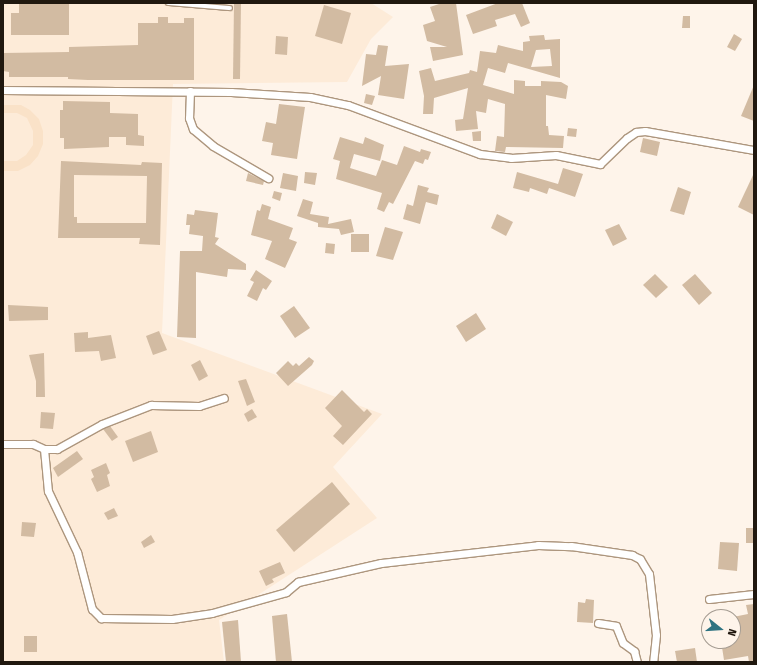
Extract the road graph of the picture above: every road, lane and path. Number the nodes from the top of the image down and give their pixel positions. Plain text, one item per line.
1 (168, 3) edge
2 (230, 8) dead end
3 (3, 90) edge
4 (190, 91) junction
5 (754, 150) edge
6 (268, 178) dead end
7 (224, 398) dead end
8 (3, 444) edge
9 (44, 449) junction
10 (754, 594) edge
11 (709, 599) dead end
12 (598, 623) dead end
13 (637, 662) edge
14 (653, 662) edge

1 - 2 lane
3 - 4 street
4 - 5 street
4 - 6 street
7 - 9 street
8 - 9 street
9 - 14 street
10 - 11 street
12 - 13 street

